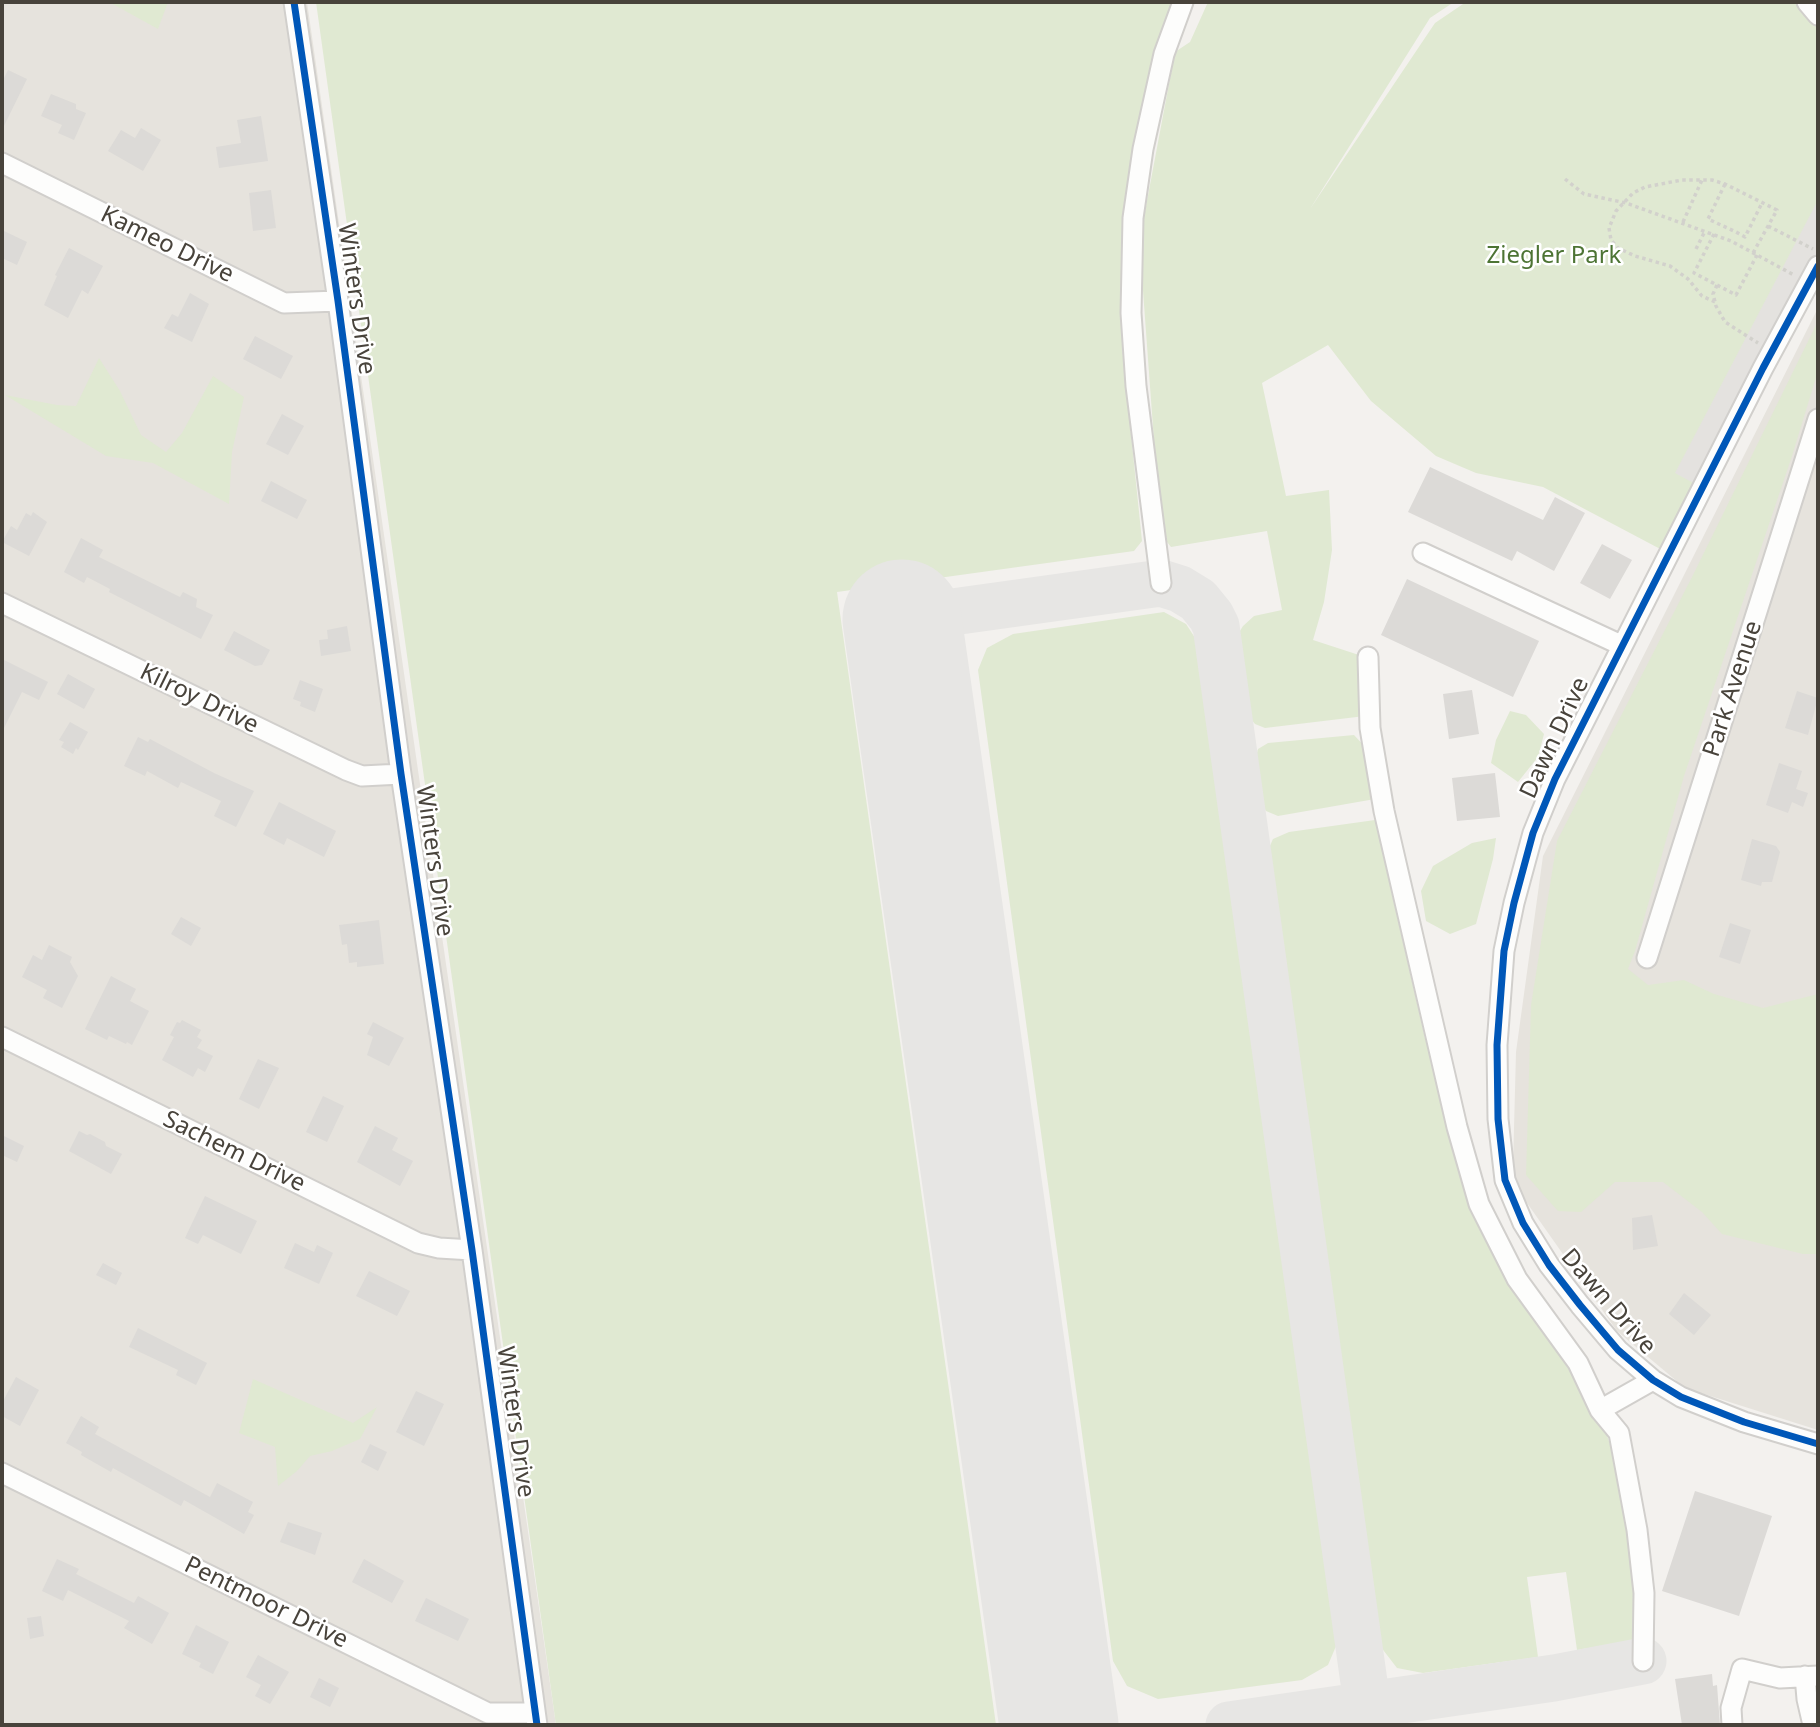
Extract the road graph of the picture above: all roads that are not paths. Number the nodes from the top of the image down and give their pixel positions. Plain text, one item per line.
1 (294, 2) edge
2 (1183, 2) edge
3 (1807, 2) edge
4 (1818, 15) edge
5 (2, 163) edge
6 (1818, 266) edge
7 (338, 301) junction
8 (1818, 419) edge
9 (1423, 553) dead end
10 (1161, 583) dead end
11 (2, 603) edge
12 (1621, 645) junction
13 (1368, 657) dead end
14 (401, 774) junction
15 (1647, 957) dead end
16 (2, 1037) edge
17 (472, 1250) junction
18 (1653, 1380) junction
19 (1600, 1410) junction
20 (1818, 1444) edge
21 (2, 1472) edge
22 (1643, 1661) dead end
23 (1812, 1676) edge
24 (536, 1719) edge
25 (1732, 1725) edge
26 (1813, 1725) edge

1 - 7 street, Winters Drive
2 - 10 street
3 - 4 street
5 - 7 street, Kameo Drive
6 - 12 street, Dawn Drive
7 - 14 street, Winters Drive
8 - 15 street, Park Avenue
9 - 12 street
11 - 14 street, Kilroy Drive
12 - 18 street, Dawn Drive
13 - 19 street
14 - 17 street, Winters Drive
16 - 17 street, Sachem Drive
17 - 24 street, Winters Drive
18 - 19 street
18 - 20 street, Dawn Drive
19 - 22 street
21 - 24 street, Pentmoor Drive
23 - 25 street
23 - 26 street

